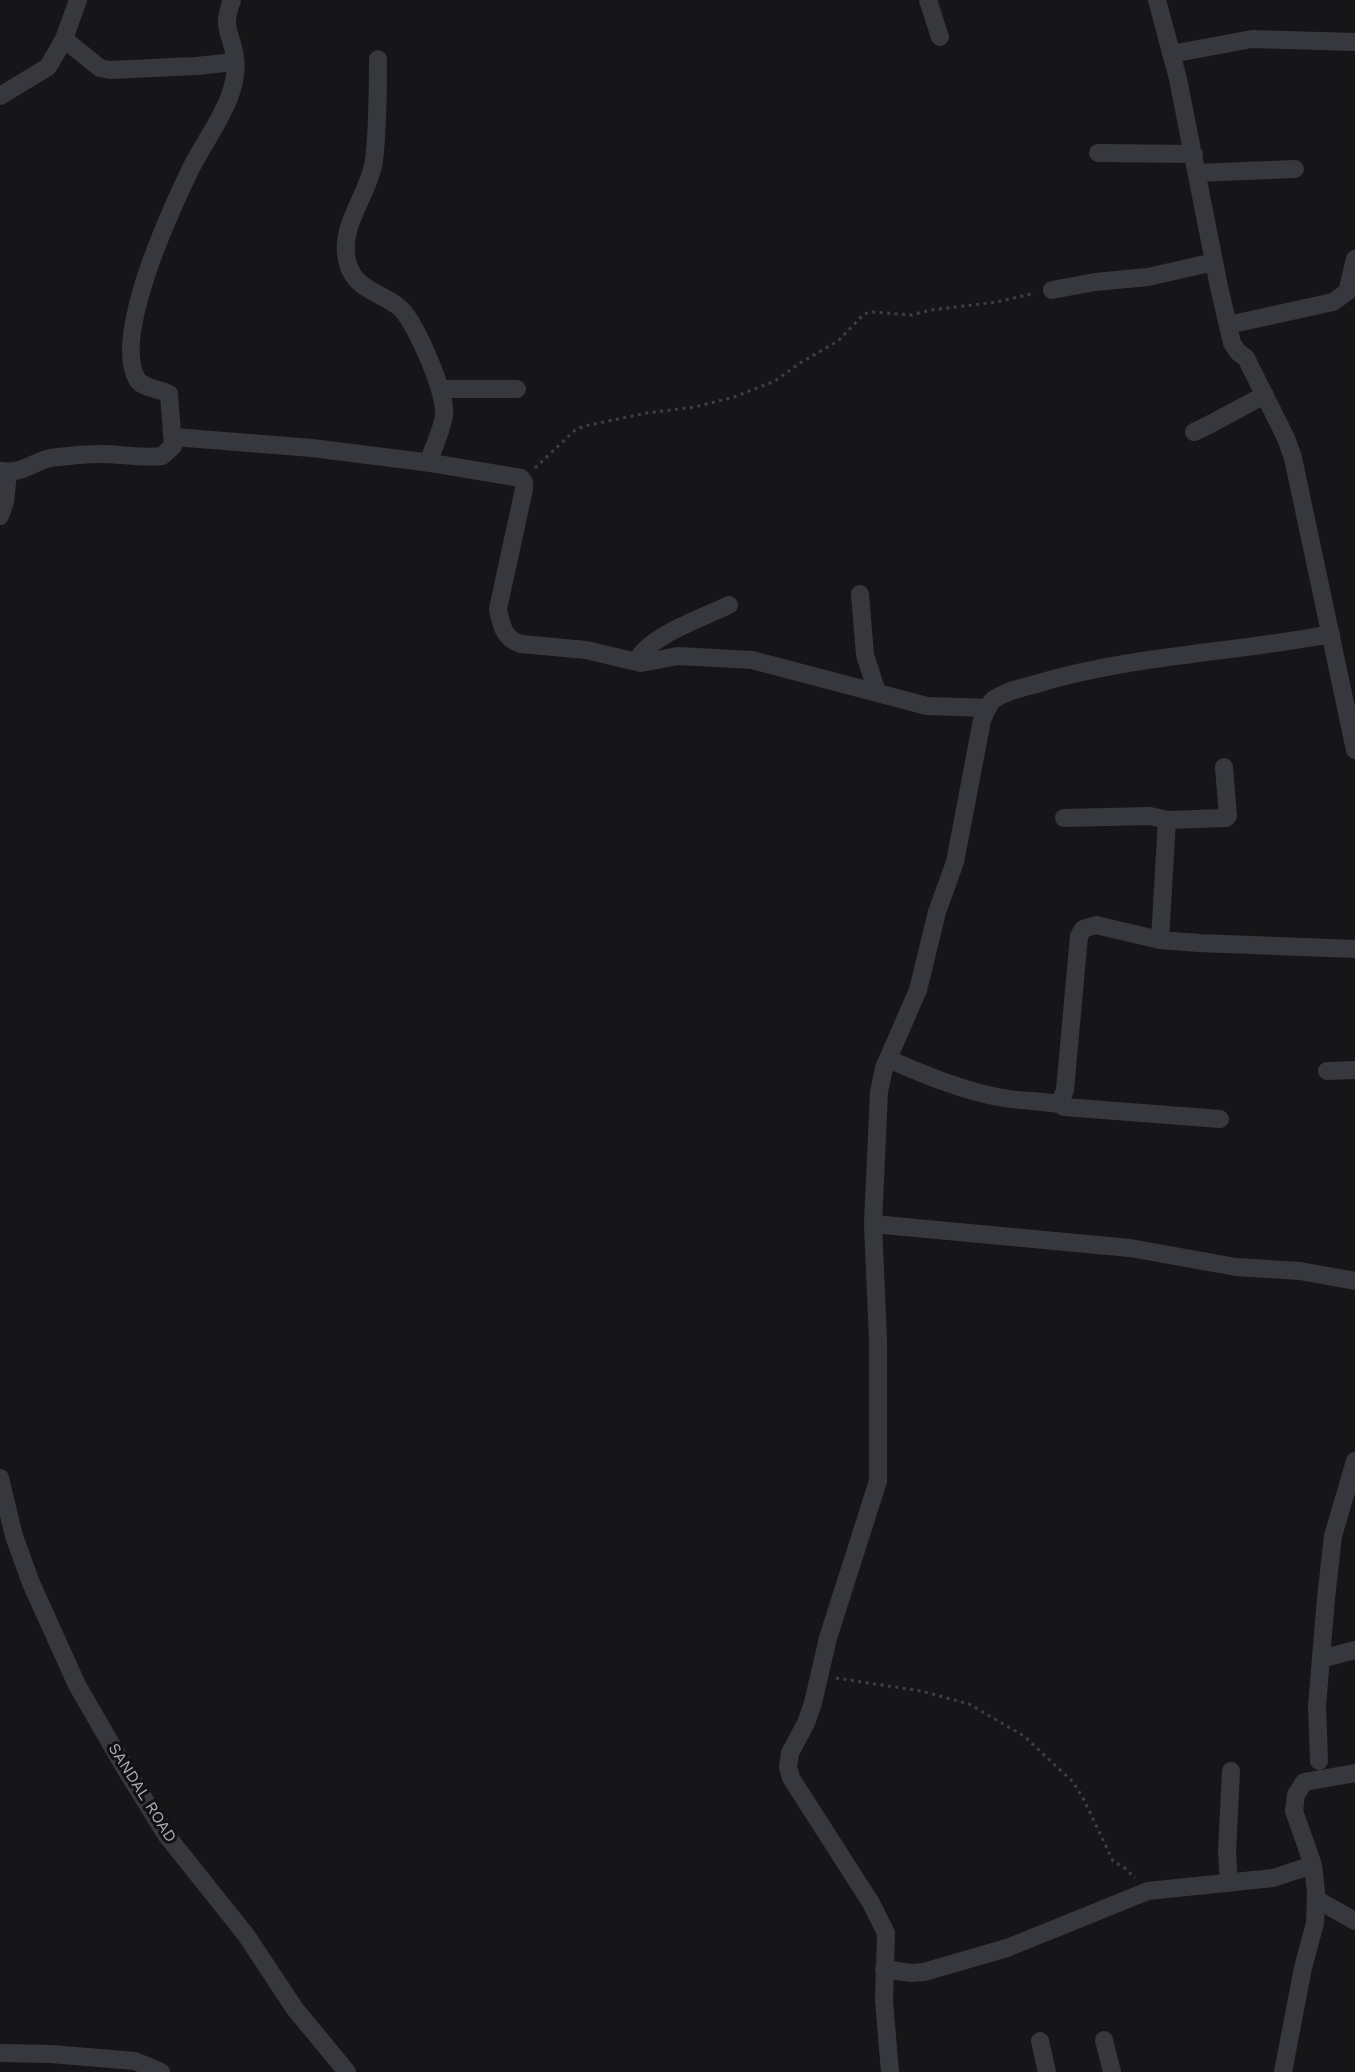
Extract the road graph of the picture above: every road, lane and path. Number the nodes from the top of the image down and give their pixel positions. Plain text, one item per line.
1 (78, 0) edge
2 (232, 0) edge
3 (928, 0) edge
4 (1157, 0) edge
5 (940, 38) dead end
6 (64, 39) junction
7 (1355, 42) edge
8 (1171, 54) junction
9 (378, 59) dead end
10 (235, 62) junction
11 (0, 96) edge
12 (1098, 153) dead end
13 (1194, 154) junction
14 (1295, 168) dead end
15 (1197, 173) junction
16 (1355, 259) edge
17 (1214, 262) junction
18 (1052, 290) joint
19 (1351, 294) edge
20 (1228, 325) junction
21 (441, 389) junction
22 (517, 389) dead end
23 (1265, 395) junction
24 (1194, 432) dead end
25 (174, 437) junction
26 (428, 463) junction
27 (4, 472) edge
28 (522, 479) junction
29 (0, 516) edge
30 (860, 594) dead end
31 (729, 605) dead end
32 (1330, 634) junction
33 (641, 663) junction
34 (877, 692) junction
35 (1350, 698) edge
36 (988, 708) junction
37 (1355, 750) edge
38 (1224, 766) dead end
39 (1064, 818) dead end
40 (1167, 820) junction
41 (1160, 940) junction
42 (1355, 949) edge
43 (888, 1059) junction
44 (1355, 1070) edge
45 (1327, 1071) dead end
46 (1059, 1104) junction
47 (1220, 1119) dead end
48 (873, 1224) junction
49 (1355, 1281) edge
50 (1355, 1461) edge
51 (0, 1478) edge
52 (1355, 1650) edge
53 (1321, 1659) junction
54 (819, 1675) junction
55 (1319, 1761) dead end
56 (1231, 1771) dead end
57 (1355, 1773) edge
58 (1313, 1865) junction
59 (1229, 1883) junction
60 (1148, 1891) junction
61 (1316, 1899) junction
62 (1355, 1921) edge
63 (884, 1969) junction
64 (1104, 2040) dead end
65 (1040, 2041) dead end
66 (0, 2053) edge
67 (161, 2072) edge
68 (347, 2072) edge
69 (890, 2072) edge
70 (1047, 2072) edge
71 (1112, 2072) edge
72 (1283, 2072) edge

1 - 6 street
2 - 10 street
3 - 5 street
4 - 8 street
6 - 10 street
6 - 11 street
7 - 8 street
8 - 13 street
9 - 21 street
10 - 25 street
12 - 13 street
13 - 15 street
14 - 15 street
15 - 17 street
16 - 19 street
17 - 18 street
17 - 20 street
18 - 28 path
19 - 20 street
20 - 23 street
21 - 22 street
21 - 26 street
23 - 24 street
23 - 32 street
25 - 26 street
25 - 27 street
26 - 28 street
27 - 29 street
28 - 33 street
30 - 34 street
31 - 33 street
32 - 35 street
32 - 36 street
33 - 34 street
34 - 36 street
35 - 37 street
36 - 43 street
38 - 40 street
39 - 40 street
40 - 41 street
41 - 42 street
41 - 46 street
43 - 46 street
43 - 48 street
44 - 45 street
46 - 47 street
48 - 49 street
48 - 54 street
50 - 53 street
51 - 68 street, SANDAL ROAD
52 - 53 street
53 - 55 street
54 - 60 path
54 - 63 street
56 - 59 street
57 - 58 street
58 - 59 street
58 - 61 street
59 - 60 street
60 - 63 street
61 - 62 street
61 - 72 street
63 - 69 street
64 - 71 street
65 - 70 street
66 - 67 street

